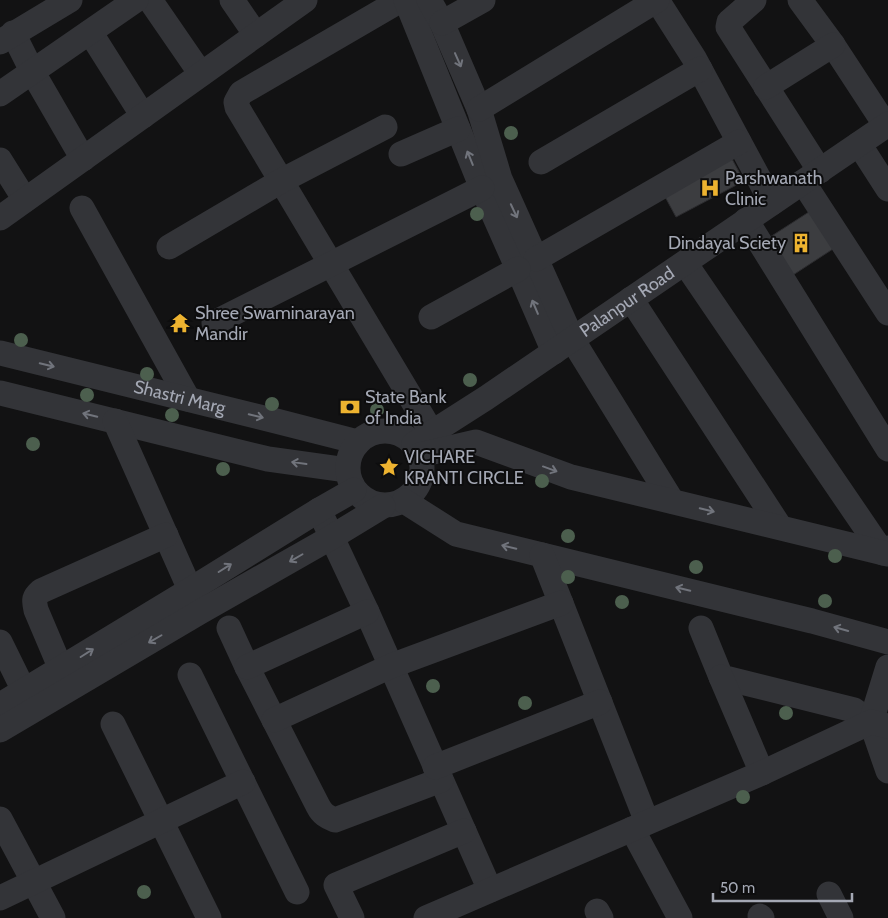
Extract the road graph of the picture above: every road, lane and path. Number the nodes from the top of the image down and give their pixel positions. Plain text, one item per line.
1 (70, 0) edge
2 (136, 0) edge
3 (150, 0) edge
4 (232, 0) edge
5 (305, 0) edge
6 (401, 0) edge
7 (406, 0) edge
8 (429, 0) edge
9 (483, 0) edge
10 (657, 0) edge
11 (754, 0) edge
12 (800, 0) edge
13 (442, 23) junction
14 (90, 32) junction
15 (256, 35) junction
16 (7, 38) edge
17 (833, 45) junction
18 (700, 70) junction
19 (32, 72) junction
20 (202, 74) junction
21 (766, 87) junction
22 (0, 94) edge
23 (479, 109) junction
24 (143, 116) junction
25 (887, 125) edge
26 (386, 127) dead end
27 (458, 129) junction
28 (739, 142) junction
29 (859, 144) junction
30 (401, 154) dead end
31 (83, 159) junction
32 (0, 160) edge
33 (541, 162) dead end
34 (811, 176) junction
35 (281, 180) junction
36 (482, 188) junction
37 (888, 189) edge
38 (25, 200) junction
39 (772, 203) junction
40 (82, 208) dead end
41 (0, 218) edge
42 (746, 220) junction
43 (169, 247) dead end
44 (685, 263) junction
45 (331, 264) junction
46 (527, 264) junction
47 (631, 299) junction
48 (888, 313) edge
49 (431, 318) dead end
50 (214, 323) dead end
51 (563, 345) junction
52 (0, 353) edge
53 (0, 393) edge
54 (188, 399) junction
55 (115, 421) junction
56 (358, 442) junction
57 (422, 444) junction
58 (888, 450) edge
59 (351, 480) junction
60 (672, 501) junction
61 (393, 503) junction
62 (319, 510) junction
63 (780, 528) junction
64 (166, 535) junction
65 (332, 537) junction
66 (886, 552) edge
67 (542, 555) junction
68 (190, 590) junction
69 (561, 603) junction
70 (200, 612) junction
71 (367, 612) junction
72 (229, 628) dead end
73 (701, 628) dead end
74 (0, 642) edge
75 (888, 642) edge
76 (391, 666) junction
77 (888, 667) edge
78 (247, 668) junction
79 (61, 669) junction
80 (190, 675) dead end
81 (721, 678) junction
82 (18, 688) edge
83 (600, 702) junction
84 (0, 705) edge
85 (274, 720) junction
86 (113, 724) dead end
87 (879, 724) edge
88 (0, 730) edge
89 (888, 771) edge
90 (762, 773) junction
91 (438, 774) junction
92 (242, 782) junction
93 (0, 819) edge
94 (161, 821) junction
95 (640, 825) junction
96 (464, 831) junction
97 (34, 882) junction
98 (490, 890) junction
99 (297, 892) dead end
100 (829, 894) dead end
101 (0, 898) edge
102 (53, 918) edge
103 (208, 918) edge
104 (352, 918) edge
105 (426, 918) edge
106 (680, 918) edge
107 (841, 918) edge

1 - 16 street
2 - 14 street
3 - 20 street
4 - 15 street
5 - 15 street
6 - 35 street
7 - 27 street
8 - 13 street
9 - 13 street
10 - 18 street
10 - 23 street
11 - 21 street
12 - 17 street
13 -> 23 street
14 - 19 street
14 - 24 street
15 - 20 street
16 - 19 street
17 - 21 street
17 - 25 street
18 - 28 street
18 - 33 street
19 - 22 street
19 - 31 street
20 - 24 street
21 - 34 street
23 -> 46 street
24 - 31 street
25 - 29 street, Palanpur Road
26 - 35 street
27 - 30 street
36 -> 27 street
28 - 39 street
28 - 46 street
29 - 34 street, Palanpur Road
29 - 37 street
31 - 38 street
32 - 38 street
34 - 39 street, Palanpur Road
34 - 48 street
35 - 43 street
35 - 45 street
36 - 45 street
36 - 46 street
38 - 41 street
39 - 42 street, Palanpur Road
40 - 54 street
42 - 44 street, Palanpur Road
42 - 58 street
44 - 47 street, Palanpur Road
44 - 66 street
45 - 50 street
45 - 57 street
46 - 49 street
46 - 51 street
47 - 51 street, Palanpur Road
47 - 63 street
51 - 57 street, Palanpur Road
51 - 60 street
52 -> 54 street, Shastri Marg
55 -> 53 street
54 -> 56 street, Shastri Marg
59 -> 55 street
55 - 64 street
56 - 57 street
56 - 59 street
57 -> 60 street
57 - 61 street
59 - 61 street
59 - 62 street
60 -> 63 street
61 - 65 street
67 -> 61 street
62 - 65 street
68 -> 62 street
63 - 66 street
64 - 68 street
64 - 79 street
65 -> 70 street
65 - 71 street
67 - 69 street
75 -> 67 street
68 - 70 street
79 -> 68 street
69 - 76 street
69 - 83 street
70 -> 82 street
71 - 76 street
71 - 78 street
72 - 78 street
73 - 81 street
74 - 82 street
76 - 85 street
76 - 91 street
77 - 87 street
78 - 85 street
79 - 82 street
80 - 92 street
81 - 87 street
81 - 90 street
82 - 84 street
82 - 88 street
83 - 91 street
83 - 95 street
85 - 91 street
86 - 94 street
87 - 89 street
87 - 90 street
90 - 95 street
91 - 96 street
92 - 94 street
92 - 99 street
93 - 97 street
94 - 97 street
94 - 103 street
95 - 98 street
95 - 106 street
96 - 98 street
96 - 104 street
97 - 101 street
97 - 102 street
98 - 105 street
100 - 107 street

